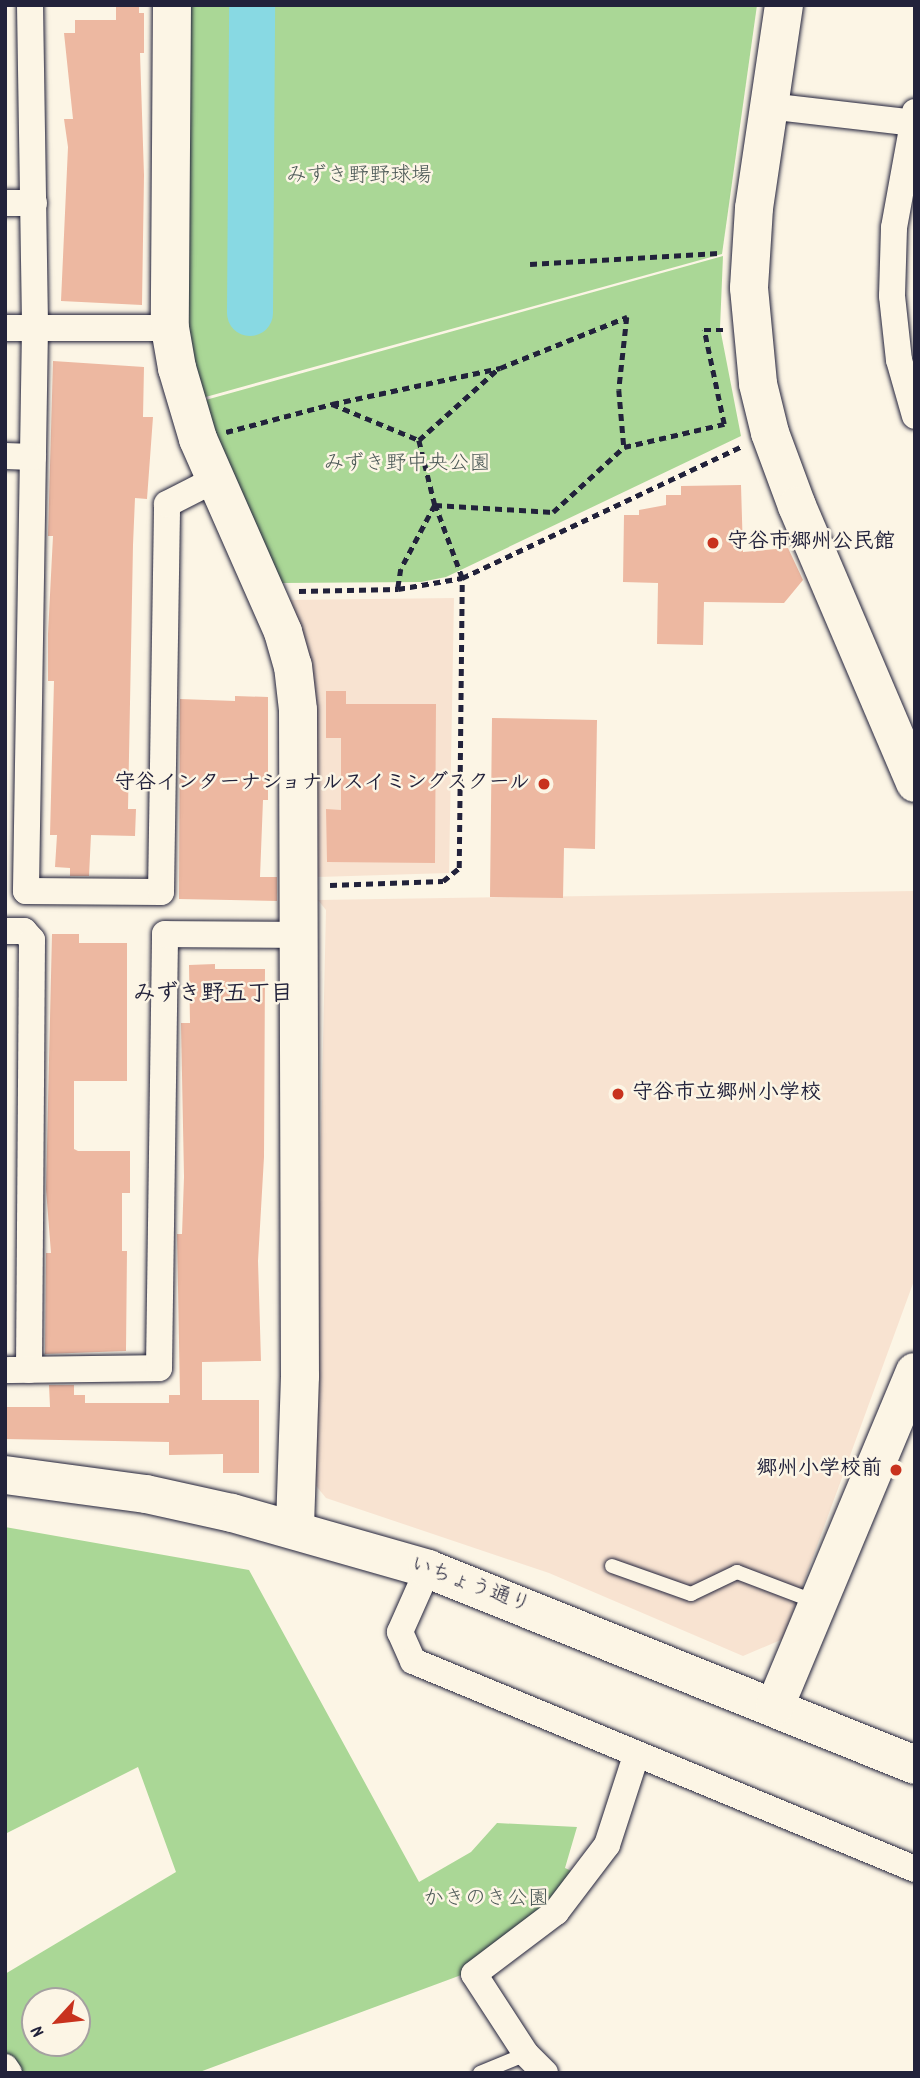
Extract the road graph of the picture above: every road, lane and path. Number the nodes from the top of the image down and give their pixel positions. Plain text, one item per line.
1 (30, 5) edge
2 (172, 5) edge
3 (784, 5) edge
4 (768, 106) junction
5 (914, 119) edge
6 (5, 203) edge
7 (34, 203) junction
8 (752, 251) junction
9 (530, 264) dead end
10 (5, 328) edge
11 (35, 328) junction
12 (170, 328) junction
13 (752, 330) junction
14 (500, 368) junction
15 (332, 404) junction
16 (915, 416) edge
17 (770, 433) junction
18 (198, 439) junction
19 (419, 440) junction
20 (624, 447) junction
21 (5, 456) edge
22 (33, 457) junction
23 (216, 479) junction
24 (435, 505) junction
25 (462, 578) junction
26 (398, 589) junction
27 (267, 592) junction
28 (915, 783) edge
29 (325, 890) dead end
30 (5, 931) edge
31 (300, 935) junction
32 (17, 1370) edge
33 (915, 1372) edge
34 (5, 1475) edge
35 (295, 1528) junction
36 (612, 1566) dead end
37 (428, 1569) junction
38 (819, 1603) junction
39 (775, 1706) junction
40 (636, 1756) junction
41 (915, 1765) edge
42 (915, 1869) edge
43 (526, 2054) junction
44 (5, 2067) edge
45 (9, 2073) edge
46 (480, 2073) edge
47 (545, 2073) edge

1 - 7 street
2 - 12 street
3 - 4 street
4 - 5 street
4 - 8 street
5 - 16 street
6 - 7 street
7 - 11 street
8 - 9 path
8 - 13 street
10 - 11 street
11 - 12 street
11 - 22 street
12 - 18 street
13 - 17 street
13 - 20 path
14 - 15 path
14 - 19 path
14 - 20 path
15 - 18 path
15 - 19 path
17 - 25 path
17 - 28 street
18 - 23 street
19 - 24 path
20 - 24 path
21 - 22 street
22 - 23 street
23 - 27 street
24 - 25 path
24 - 26 path
25 - 26 path
25 - 29 path
26 - 27 path
27 - 31 street
30 - 32 street
31 - 32 street
31 - 35 street
33 - 38 street
34 - 35 street, いちょう通り
35 - 37 street, いちょう通り
36 - 38 lane
37 - 39 street, いちょう通り
37 - 40 street
38 - 39 street
39 - 41 street, いちょう通り
40 - 42 street
40 - 43 street
43 - 46 lane
43 - 47 street
44 - 45 street

